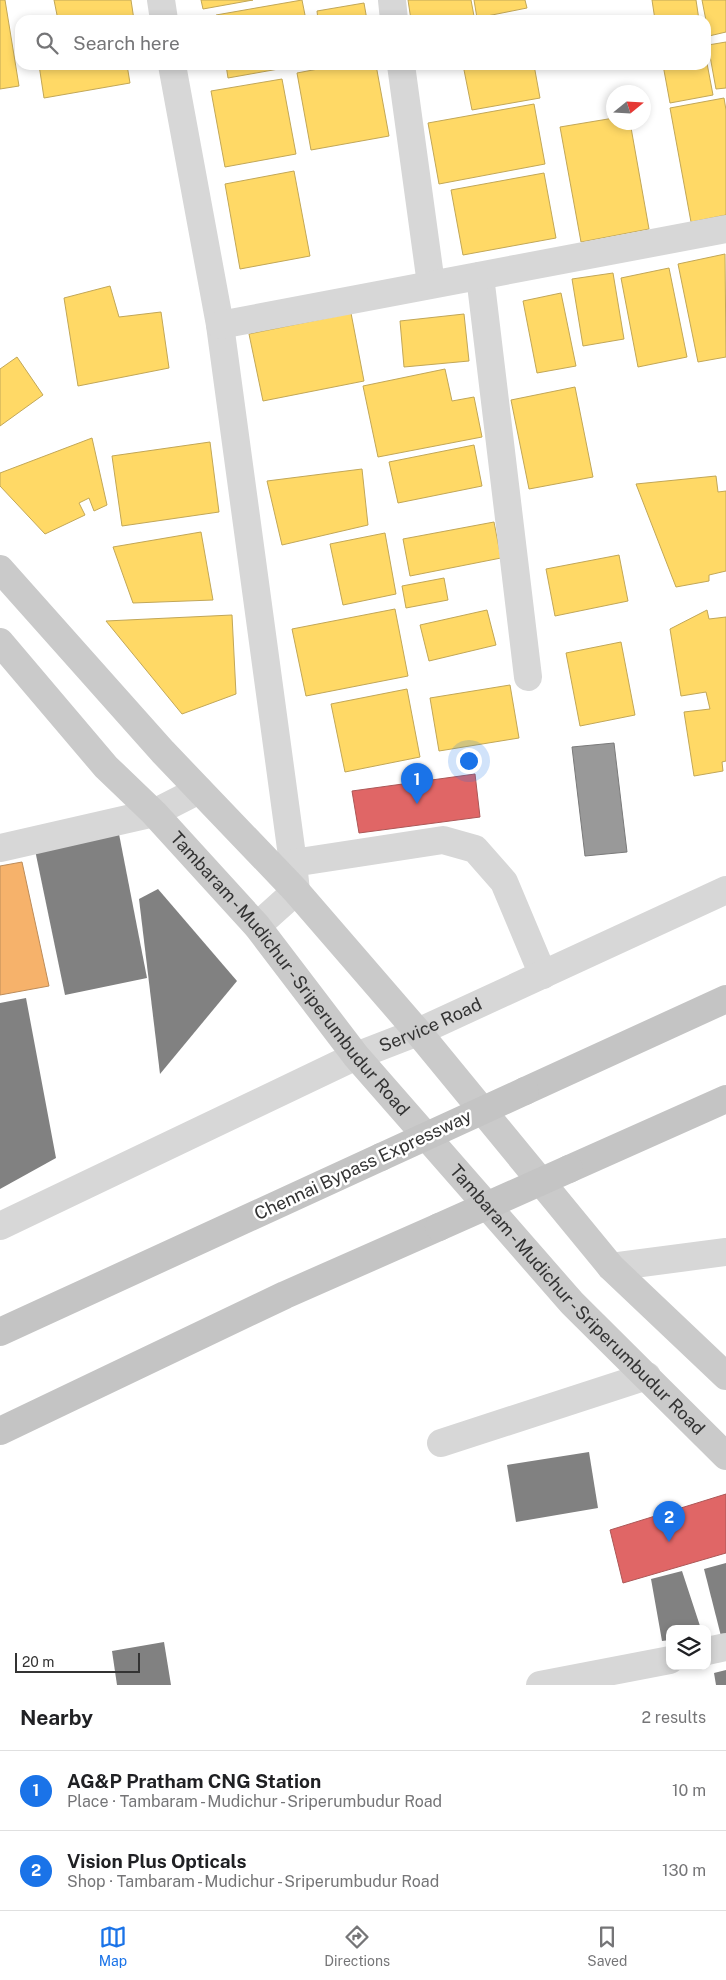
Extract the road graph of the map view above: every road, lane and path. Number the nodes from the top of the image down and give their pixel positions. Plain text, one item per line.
1 (161, 0) edge
2 (392, 0) edge
3 (163, 15) edge
4 (394, 15) edge
5 (173, 70) edge
6 (402, 70) edge
7 (726, 229) edge
8 (480, 276) junction
9 (432, 284) junction
10 (220, 325) junction
11 (0, 569) edge
12 (0, 642) edge
13 (528, 677) dead end
14 (199, 790) junction
15 (154, 813) junction
16 (0, 848) edge
17 (293, 862) junction
18 (726, 890) edge
19 (296, 891) junction
20 (258, 926) junction
21 (542, 975) junction
22 (726, 999) edge
23 (418, 1032) junction
24 (356, 1056) junction
25 (726, 1099) edge
26 (0, 1226) edge
27 (726, 1252) edge
28 (611, 1267) junction
29 (0, 1332) edge
30 (647, 1376) junction
31 (726, 1376) edge
32 (0, 1431) edge
33 (441, 1443) dead end
34 (726, 1456) edge
35 (726, 1647) edge
36 (711, 1650) edge
37 (666, 1661) edge
38 (540, 1685) edge

1 - 3 street
2 - 4 street
5 - 10 street
6 - 9 street
7 - 8 street
8 - 9 street
8 - 13 street
9 - 10 street
10 - 17 street
11 - 14 main road
12 - 15 main road, Tambaram - Mudichur - Sriperumbudur Road
14 - 15 street
14 - 19 main road
15 - 16 street
15 - 20 main road, Tambaram - Mudichur - Sriperumbudur Road
17 - 19 street
17 - 21 street
18 - 21 street, Service Road
19 - 20 street
19 - 23 main road
20 - 24 main road, Tambaram - Mudichur - Sriperumbudur Road
21 - 23 street, Service Road
22 - 29 highway, Chennai Bypass Expressway, bridge
23 - 24 street, Service Road
23 - 28 main road
24 - 26 street, Service Road
24 - 30 main road, Tambaram - Mudichur - Sriperumbudur Road
25 - 32 highway, bridge
27 - 28 street
28 - 31 main road
30 - 33 street
30 - 34 main road, Tambaram - Mudichur - Sriperumbudur Road
35 - 36 street
37 - 38 street

